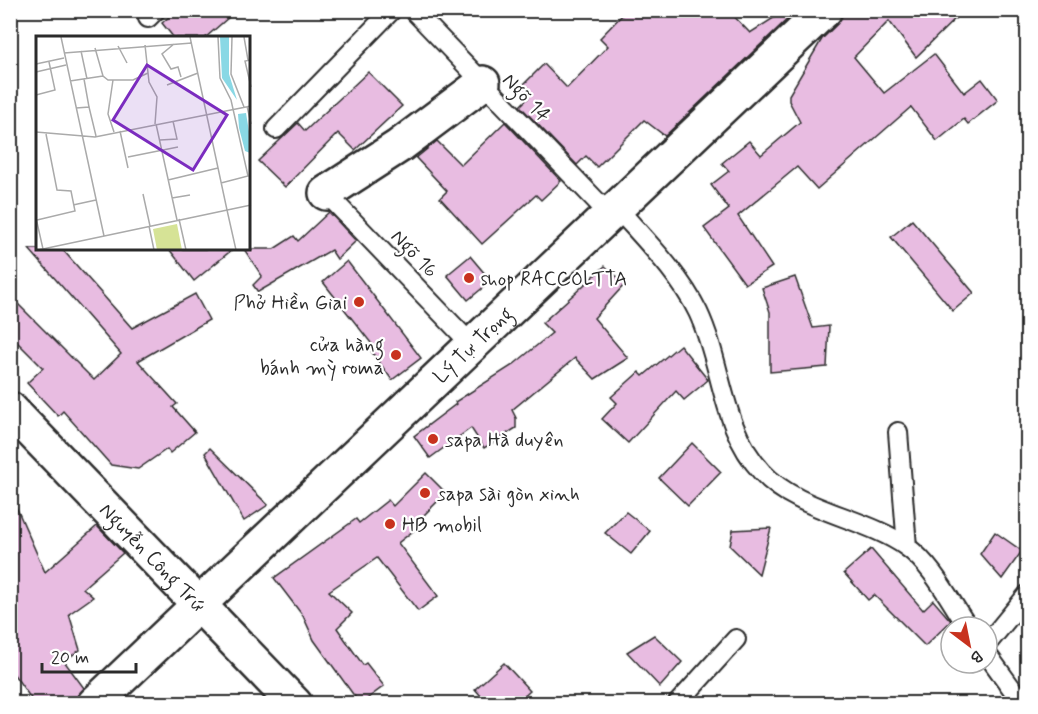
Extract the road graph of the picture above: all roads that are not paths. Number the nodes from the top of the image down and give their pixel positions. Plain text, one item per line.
1 (392, 10) edge
2 (413, 10) edge
3 (825, 10) edge
4 (483, 83) junction
5 (276, 129) dead end
6 (326, 193) joint
7 (613, 211) junction
8 (471, 344) junction
9 (10, 409) edge
10 (898, 432) dead end
11 (907, 548) junction
12 (1028, 594) edge
13 (197, 603) junction
14 (960, 615) edge
15 (999, 629) edge
16 (736, 639) dead end
17 (999, 671) edge
18 (94, 704) edge
19 (295, 704) edge
20 (677, 704) edge
21 (1023, 704) edge

1 - 5 lane
2 - 4 lane, Ngõ 14
3 - 7 street, Lý Tự Trọng
4 - 6 street
4 - 7 lane, Ngõ 14
6 - 8 lane, Ngõ 16
7 - 8 street, Lý Tự Trọng
7 - 11 lane, Ngõ 14
8 - 13 street, Lý Tự Trọng
9 - 13 street, Nguyễn Công Trứ
10 - 11 lane
11 - 14 lane
12 - 15 lane
13 - 18 street, Lý Tự Trọng
13 - 19 street, Nguyễn Công Trứ
16 - 20 lane
17 - 21 lane

